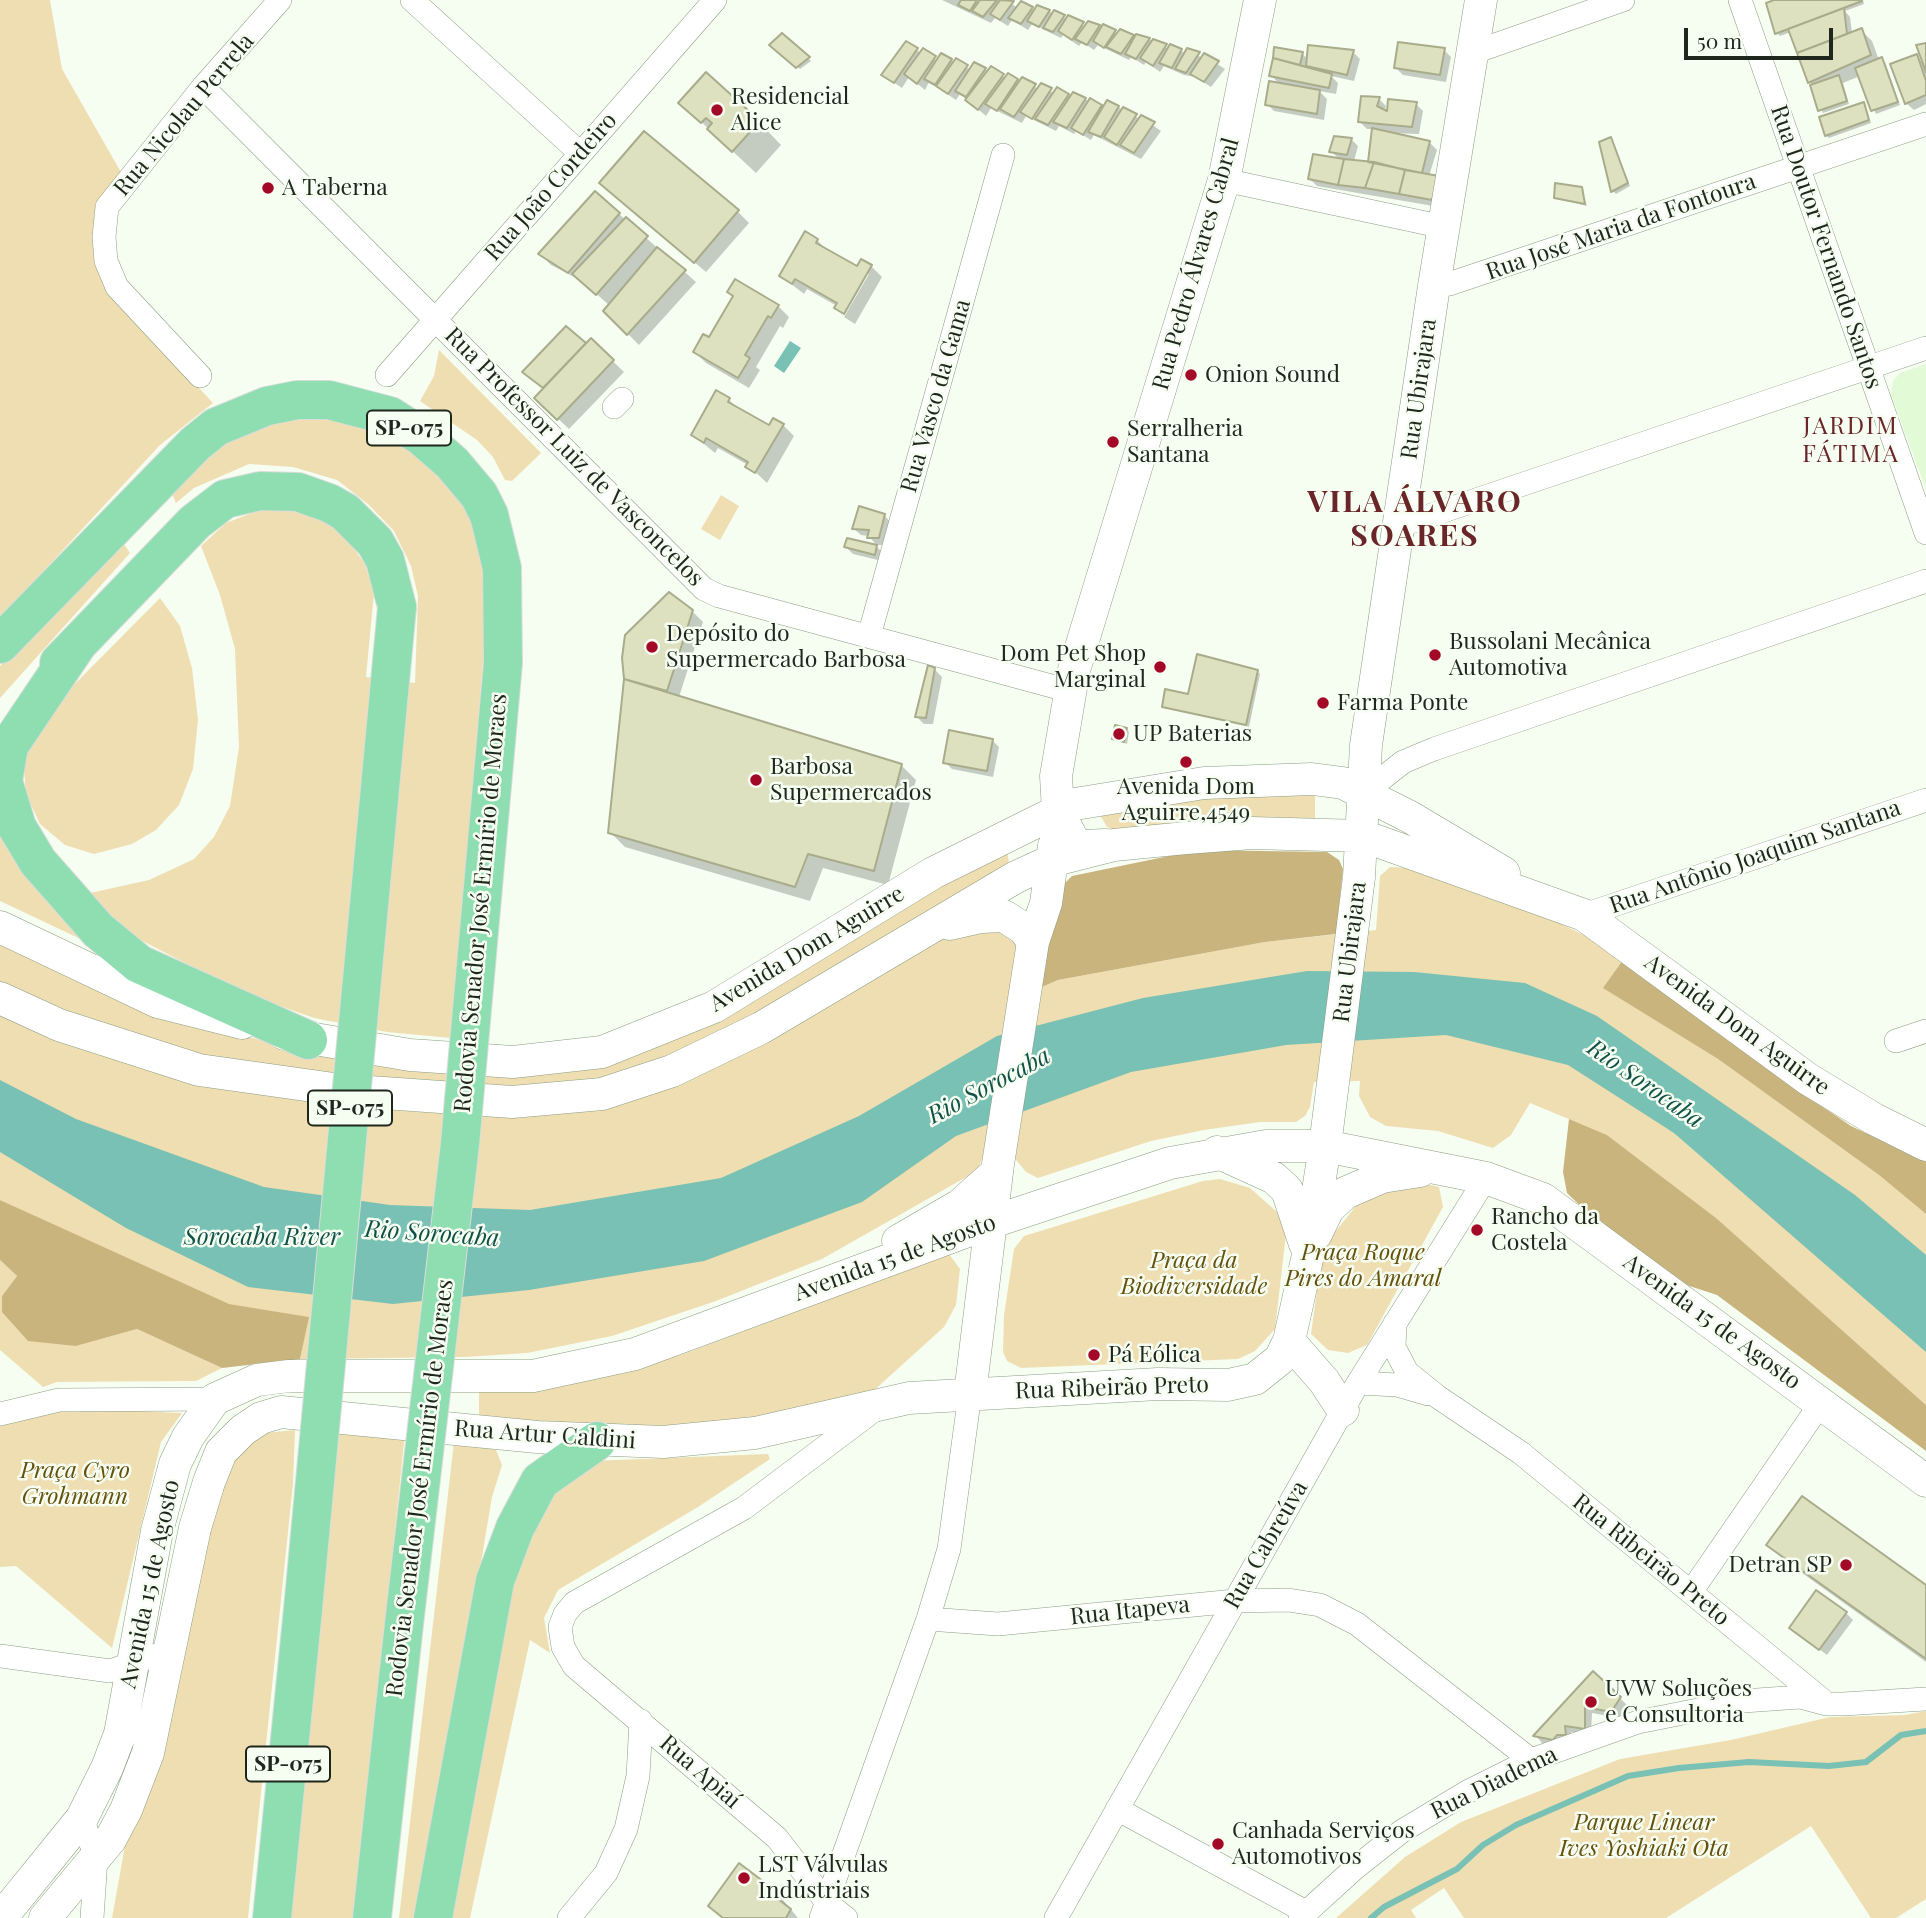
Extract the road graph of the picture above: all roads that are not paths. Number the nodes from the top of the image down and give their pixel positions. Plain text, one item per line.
1 (280, 0) edge
2 (412, 0) edge
3 (715, 0) edge
4 (1260, 0) edge
5 (1480, 0) edge
6 (1623, 0) edge
7 (1740, 0) edge
8 (1472, 53) junction
9 (203, 88) junction
10 (1926, 124) edge
11 (580, 153) junction
12 (1003, 155) dead end
13 (1798, 167) junction
14 (1223, 180) junction
15 (1444, 227) junction
16 (1434, 286) junction
17 (436, 318) junction
18 (1926, 348) edge
19 (1868, 367) junction
20 (387, 375) dead end
21 (200, 376) dead end
22 (1399, 526) junction
23 (1926, 533) edge
24 (1926, 581) edge
25 (869, 636) junction
26 (0, 645) edge
27 (77, 645) junction
28 (1070, 691) junction
29 (0, 721) edge
30 (1365, 792) junction
31 (1926, 800) edge
32 (1058, 810) junction
33 (1363, 836) junction
34 (1114, 845) junction
35 (1051, 861) junction
36 (1550, 902) junction
37 (1584, 915) junction
38 (0, 927) edge
39 (919, 934) junction
40 (1032, 950) junction
41 (0, 998) edge
42 (1926, 1031) edge
43 (307, 1040) junction
44 (1896, 1041) dead end
45 (1926, 1145) edge
46 (1325, 1146) junction
47 (1216, 1152) junction
48 (997, 1168) junction
49 (1434, 1168) junction
50 (1486, 1178) junction
51 (989, 1223) junction
52 (1308, 1255) junction
53 (834, 1279) junction
54 (1395, 1323) junction
55 (1289, 1341) junction
56 (970, 1394) junction
57 (1351, 1397) junction
58 (1438, 1397) junction
59 (215, 1399) junction
60 (1821, 1403) junction
61 (882, 1404) junction
62 (0, 1414) edge
63 (597, 1441) junction
64 (1926, 1481) edge
65 (1691, 1592) junction
66 (1235, 1601) junction
67 (929, 1619) junction
68 (560, 1628) joint
69 (171, 1650) junction
70 (0, 1656) edge
71 (134, 1661) junction
72 (1926, 1699) edge
73 (1826, 1704) junction
74 (640, 1721) junction
75 (1531, 1760) junction
76 (1118, 1809) junction
77 (82, 1818) junction
78 (96, 1858) junction
79 (832, 1913) edge
80 (60, 1915) edge
81 (1303, 1915) edge
82 (1, 1918) edge
83 (92, 1918) edge
84 (272, 1918) edge
85 (372, 1918) edge
86 (433, 1918) edge
87 (569, 1918) edge
88 (1056, 1918) edge

1 - 9 street, Rua Nicolau Perrela
2 - 11 street
3 - 11 street, Rua João Cordeiro
4 - 14 main road, Rua Pedro Álvares Cabral
5 - 8 main road, Rua Ubirajara
6 - 8 street
7 - 13 street, Rua Doutor Fernando Santos
8 - 15 main road, Rua Ubirajara
9 - 17 street, Rua Professor Luiz de Vasconcelos
9 - 21 street, Rua Nicolau Perrela
10 - 13 street, Rua José Maria da Fontoura
11 - 17 street, Rua João Cordeiro
12 - 25 street, Rua Vasco da Gama
13 - 16 street, Rua José Maria da Fontoura
13 - 19 street, Rua Doutor Fernando Santos
14 - 15 street
14 - 28 main road, Rua Pedro Álvares Cabral
15 - 16 main road, Rua Ubirajara
16 - 22 main road, Rua Ubirajara
17 - 20 street, Rua João Cordeiro
17 - 25 street, Rua Professor Luiz de Vasconcelos
18 - 19 street
19 - 22 street
19 - 23 street, Rua Doutor Fernando Santos
22 - 30 main road, Rua Ubirajara
24 - 30 street
25 - 28 street, Rua Professor Luiz de Vasconcelos
26 - 85 highway, Rodovia Senador José Ermírio de Moraes / SP-075, bridge
27 - 29 highway, SP-075
27 - 43 highway
27 - 84 highway, SP-075, bridge
28 - 32 main road, Rua Pedro Álvares Cabral
30 - 32 main road, Avenida Dom Aguirre
30 - 33 main road, Rua Ubirajara
30 - 36 main road, Avenida Dom Aguirre
31 - 37 street, Rua Antônio Joaquim Santana
32 - 34 main road, Rua Pedro Álvares Cabral
32 - 35 main road, Rua Pedro Álvares Cabral
32 - 43 main road, Avenida Dom Aguirre
33 - 34 main road, Avenida Dom Aguirre
33 - 36 main road, Avenida Dom Aguirre
33 - 46 main road, Rua Ubirajara
34 - 35 main road, Avenida Dom Aguirre
35 - 39 main road, Avenida Dom Aguirre
35 - 40 main road, Rua Pedro Álvares Cabral
36 - 37 main road, Avenida Dom Aguirre
37 - 45 main road, Avenida Dom Aguirre
38 - 43 main road, Avenida Dom Aguirre
39 - 40 main road
39 - 41 main road, Avenida Dom Aguirre
40 - 48 main road, Rua Pedro Álvares Cabral
42 - 44 street
46 - 47 main road, Avenida 15 de Agosto
46 - 49 main road, Avenida 15 de Agosto
46 - 52 main road, Rua Ribeirão Preto
47 - 51 main road, Avenida 15 de Agosto
47 - 52 main road
48 - 51 main road
48 - 53 main road
49 - 50 main road, Avenida 15 de Agosto
49 - 52 main road
50 - 54 street, Rua Cabreúva
50 - 60 main road, Avenida 15 de Agosto
51 - 53 main road, Avenida 15 de Agosto
51 - 56 main road
52 - 55 main road, Rua Ribeirão Preto
53 - 59 main road, Avenida 15 de Agosto
54 - 57 street, Rua Cabreúva
54 - 58 street, Rua Ribeirão Preto
55 - 56 main road, Rua Ribeirão Preto
55 - 57 main road
56 - 61 main road, Rua Artur Caldini
56 - 67 street
57 - 58 street, Rua Ribeirão Preto
57 - 66 street, Rua Cabreúva
58 - 65 street, Rua Ribeirão Preto
59 - 62 street
59 - 71 main road, Avenida 15 de Agosto
60 - 64 main road, Avenida 15 de Agosto
60 - 65 street
61 - 63 main road, Rua Artur Caldini
61 - 68 street, Rua Artur Caldini
63 - 69 main road, Rua Artur Caldini
63 - 86 highway
65 - 73 street, Rua Ribeirão Preto
66 - 67 street, Rua Itapeva
66 - 75 street, Rua Itapeva
66 - 76 street, Rua Cabreúva
67 - 79 street
68 - 74 street, Rua Apiaí
69 - 71 street
69 - 78 main road, Rua Artur Caldini
70 - 71 street
71 - 77 main road, Avenida 15 de Agosto
72 - 73 street, Rua Diadema
73 - 75 street, Rua Diadema
74 - 79 street, Rua Apiaí
74 - 87 street
75 - 81 street, Rua Diadema
76 - 81 street
76 - 88 street, Rua Cabreúva
77 - 78 street
77 - 82 main road, Avenida 15 de Agosto
78 - 80 main road, Rua Artur Caldini
78 - 83 street

